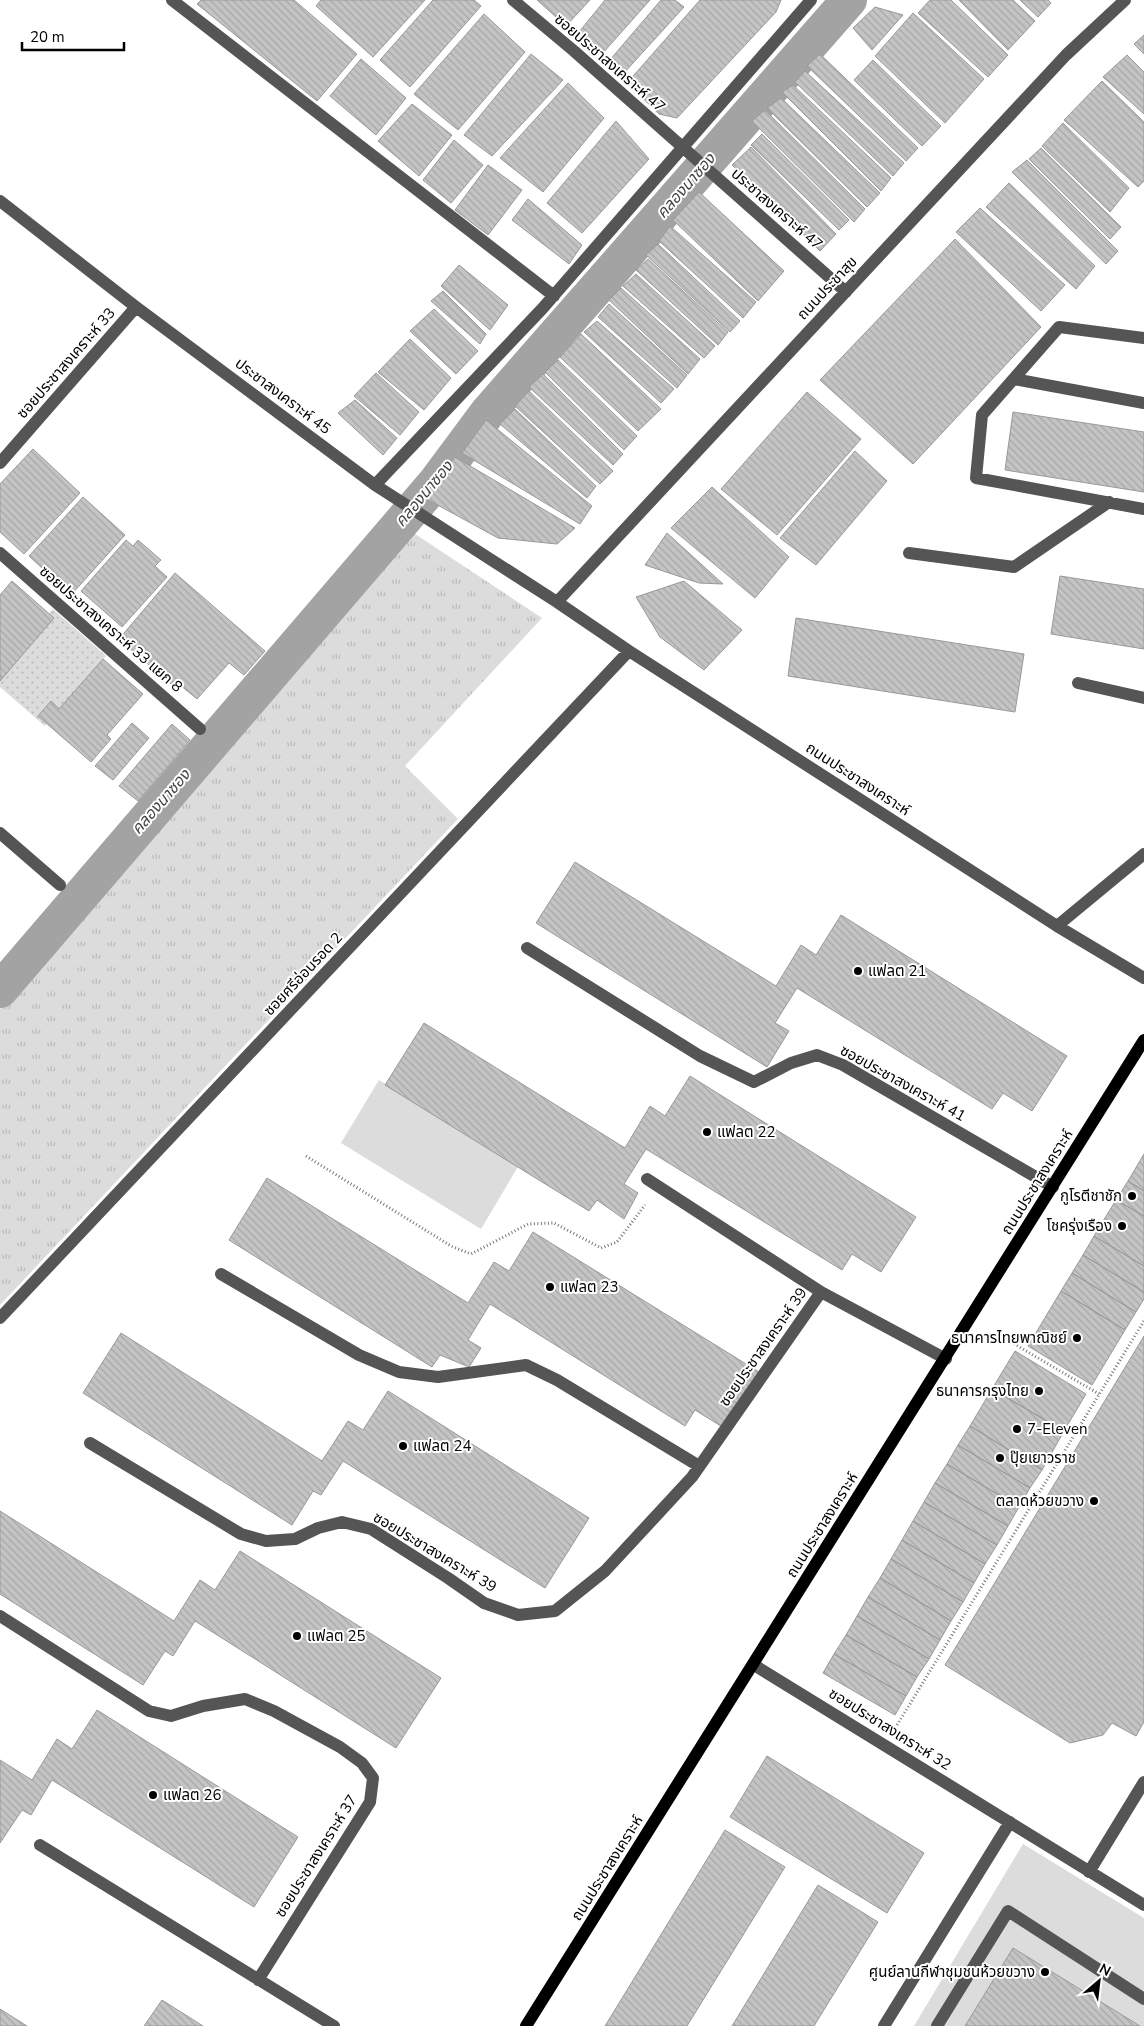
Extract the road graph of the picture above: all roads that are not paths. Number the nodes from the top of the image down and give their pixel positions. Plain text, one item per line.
1 (172, 0) edge
2 (513, 0) edge
3 (811, 0) edge
4 (1125, 0) edge
5 (684, 149) junction
6 (0, 201) edge
7 (846, 292) junction
8 (554, 296) junction
9 (136, 307) junction
10 (1144, 338) edge
11 (1014, 379) junction
12 (1144, 403) edge
13 (0, 462) edge
14 (374, 486) junction
15 (1108, 502) junction
16 (1144, 509) edge
17 (0, 553) edge
18 (909, 553) dead end
19 (557, 602) junction
20 (628, 651) junction
21 (1078, 683) dead end
22 (1144, 698) edge
23 (200, 729) dead end
24 (0, 833) edge
25 (1144, 854) edge
26 (60, 885) dead end
27 (1057, 926) junction
28 (527, 948) dead end
29 (1144, 978) edge
30 (1144, 1040) edge
31 (646, 1178) dead end
32 (1053, 1188) junction
33 (221, 1274) dead end
34 (821, 1292) junction
35 (0, 1318) edge
36 (946, 1359) junction
37 (90, 1443) dead end
38 (699, 1466) junction
39 (0, 1616) edge
40 (754, 1664) junction
41 (1144, 1782) edge
42 (1010, 1822) junction
43 (40, 1845) dead end
44 (1089, 1872) junction
45 (1144, 1906) edge
46 (258, 1980) junction
47 (1144, 1999) edge
48 (334, 2026) edge
49 (526, 2026) edge
50 (884, 2026) edge
51 (937, 2026) edge

1 - 8 street
2 - 5 street, ซอยประชาสงเคราะห์ 47
3 - 5 street
4 - 7 street, ถนนประชาสุข
5 - 7 street, ประชาสงเคราะห์ 47
5 - 8 street
6 - 9 street, ประชาสงเคราะห์ 45
7 - 19 street, ถนนประชาสุข
8 - 14 street
9 - 13 street, ซอยประชาสงเคราะห์ 33
9 - 14 street, ประชาสงเคราะห์ 45
10 - 11 street
11 - 12 street
11 - 15 street
14 - 19 street, ประชาสงเคราะห์ 45
15 - 16 street
15 - 18 street
17 - 23 street, ซอยประชาสงเคราะห์ 33 แยก 8
19 - 20 street, ถนนประชาสงเคราะห์
20 - 27 street, ถนนประชาสงเคราะห์
20 - 35 street, ซอยศรีอ่อนรอด 2
21 - 22 street
24 - 26 street
25 - 27 street
27 - 29 street, ถนนประชาสงเคราะห์
28 - 32 street, ซอยประชาสงเคราะห์ 41
30 - 32 main road, ถนนประชาสงเคราะห์
31 - 34 street, ซอยประชาสงเคราะห์ 39
32 - 36 main road, ถนนประชาสงเคราะห์
33 - 38 street
34 - 36 street, ซอยประชาสงเคราะห์ 39
34 - 38 street, ซอยประชาสงเคราะห์ 39
36 - 40 main road, ถนนประชาสงเคราะห์
37 - 38 street, ซอยประชาสงเคราะห์ 39
39 - 46 street, ซอยประชาสงเคราะห์ 37
40 - 42 street, ซอยประชาสงเคราะห์ 32
40 - 49 main road, ถนนประชาสงเคราะห์
41 - 44 street
42 - 44 street, ซอยประชาสงเคราะห์ 32
42 - 50 street
43 - 46 street
44 - 45 street, ซอยประชาสงเคราะห์ 32
46 - 48 street
47 - 51 street

